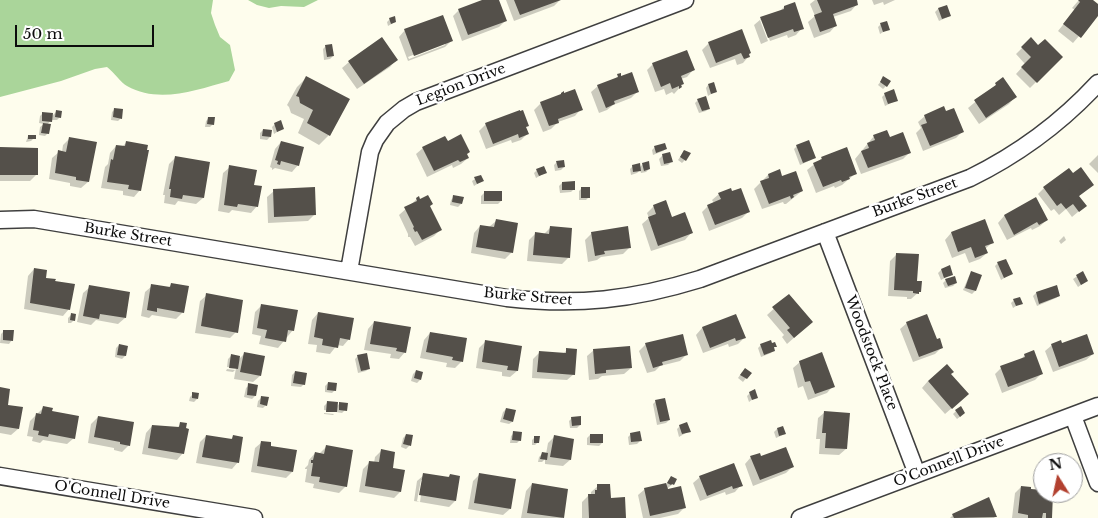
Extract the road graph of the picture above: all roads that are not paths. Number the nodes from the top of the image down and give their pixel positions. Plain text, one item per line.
1 (685, 0) edge
2 (1098, 83) edge
3 (0, 220) edge
4 (825, 232) junction
5 (349, 272) junction
6 (1098, 406) edge
7 (1072, 416) junction
8 (917, 474) junction
9 (0, 476) edge
10 (1098, 483) edge
11 (254, 518) edge
12 (800, 518) edge

1 - 5 street, Legion Drive
2 - 4 street, Burke Street
3 - 5 street, Burke Street
4 - 5 street, Burke Street
4 - 8 street, Woodstock Place
6 - 7 street, O'Connell Drive
7 - 8 street, O'Connell Drive
7 - 10 street
8 - 12 street, O'Connell Drive
9 - 11 street, O'Connell Drive

